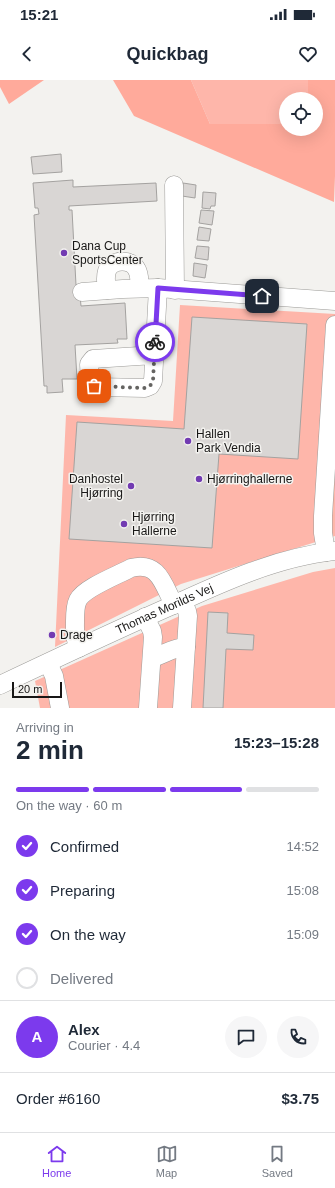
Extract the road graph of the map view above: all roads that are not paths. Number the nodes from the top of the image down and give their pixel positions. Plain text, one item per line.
1 (174, 185) dead end
2 (140, 288) junction
3 (166, 289) junction
4 (107, 290) junction
5 (82, 292) dead end
6 (335, 301) edge
7 (335, 325) edge
8 (154, 356) dead end
9 (333, 378) edge
10 (332, 400) edge
11 (330, 552) edge
12 (178, 603) junction
13 (145, 617) junction
14 (186, 647) junction
15 (79, 648) junction
16 (152, 658) junction
17 (48, 663) junction
18 (0, 685) edge
19 (60, 708) edge
20 (148, 708) edge
21 (179, 708) edge

1 - 3 street
2 - 3 street
2 - 4 street
2 - 4 street
3 - 6 street
3 - 8 street
4 - 5 street
7 - 9 street
9 - 10 street
10 - 11 street
11 - 12 street, Thomas Morilds Vej
12 - 13 street, Thomas Morilds Vej
12 - 14 street
12 - 15 street
13 - 15 street, Thomas Morilds Vej
13 - 16 street
14 - 16 street
14 - 21 street
15 - 17 street, Thomas Morilds Vej
16 - 20 street
17 - 18 street, Thomas Morilds Vej
17 - 19 street

